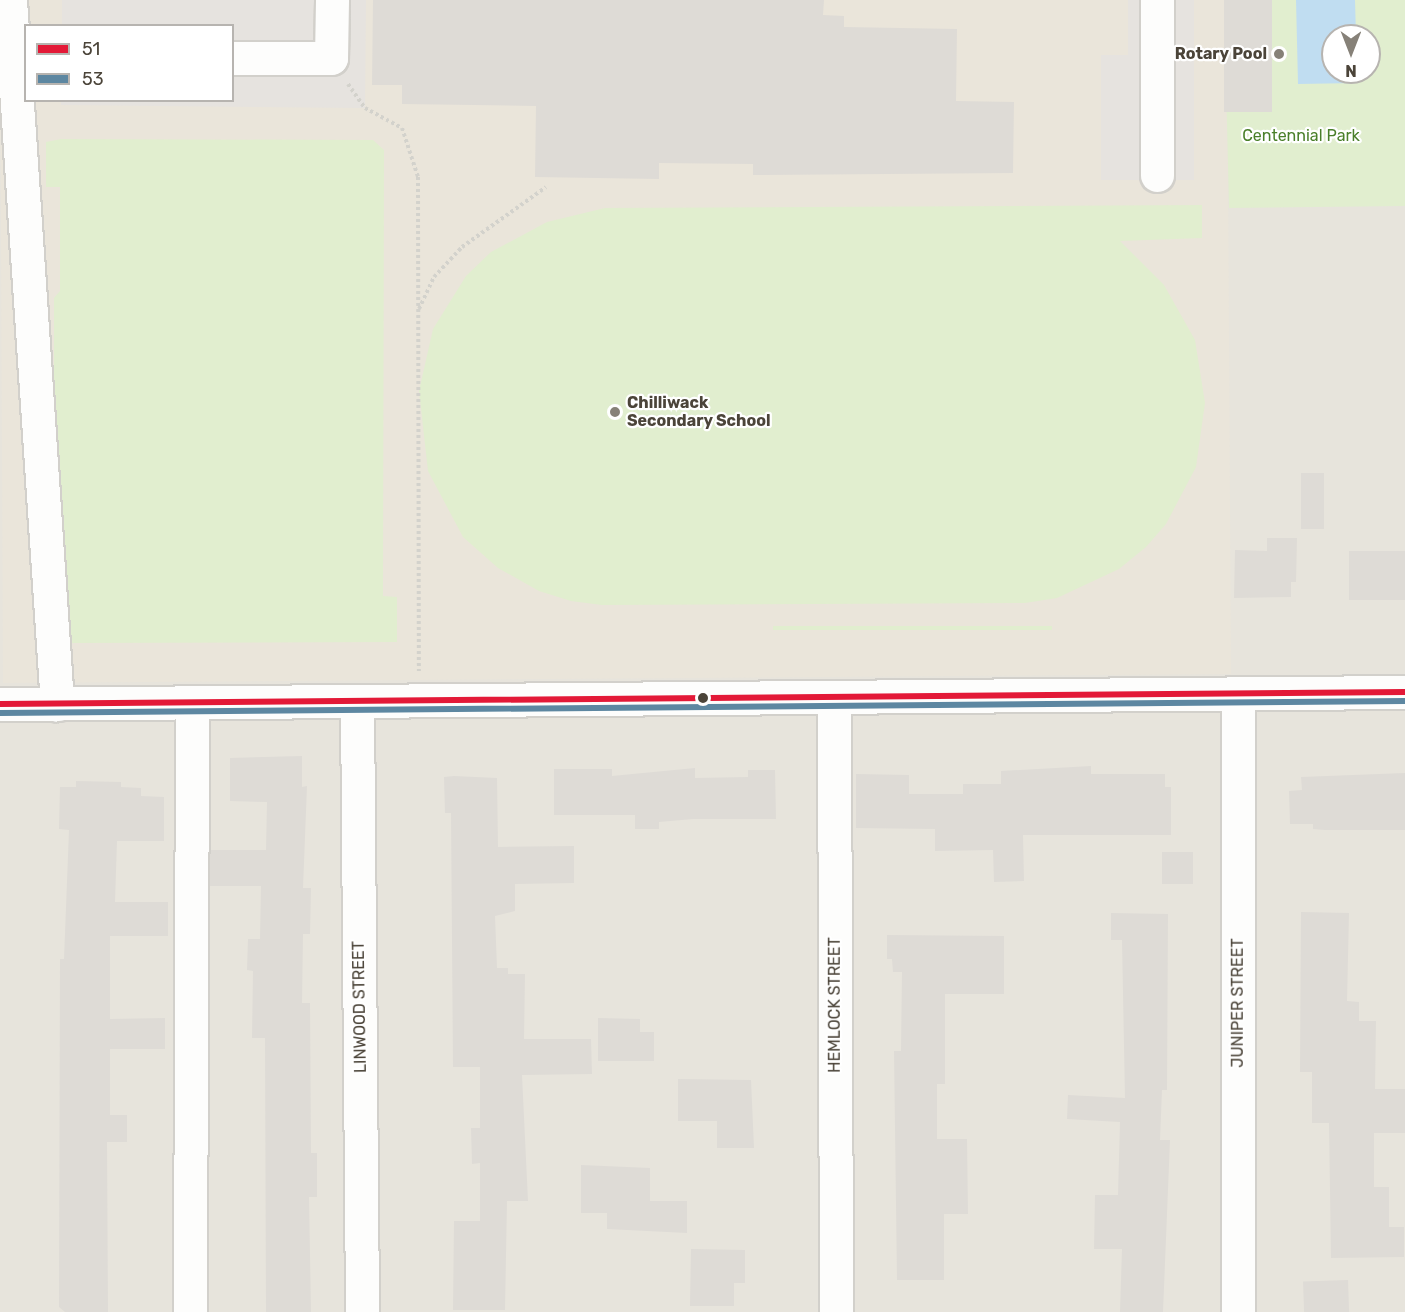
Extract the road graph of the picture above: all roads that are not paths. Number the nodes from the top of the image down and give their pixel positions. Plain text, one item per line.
1 (10, 0) edge
2 (332, 0) edge
3 (1157, 0) edge
4 (234, 58) edge
5 (21, 88) edge
6 (1157, 175) dead end
7 (1405, 692) edge
8 (1238, 693) junction
9 (834, 697) junction
10 (357, 701) junction
11 (192, 703) junction
12 (0, 704) edge
13 (57, 704) junction
14 (190, 1312) edge
15 (362, 1312) edge
16 (836, 1312) edge
17 (1238, 1312) edge

1 - 5 street
2 - 4 street
3 - 6 street
5 - 13 street
7 - 8 street
8 - 9 street
8 - 17 street, JUNIPER STREET
9 - 10 street
9 - 16 street, HEMLOCK STREET
10 - 11 street
10 - 15 street, LINWOOD STREET
11 - 13 street
11 - 14 street
12 - 13 street

